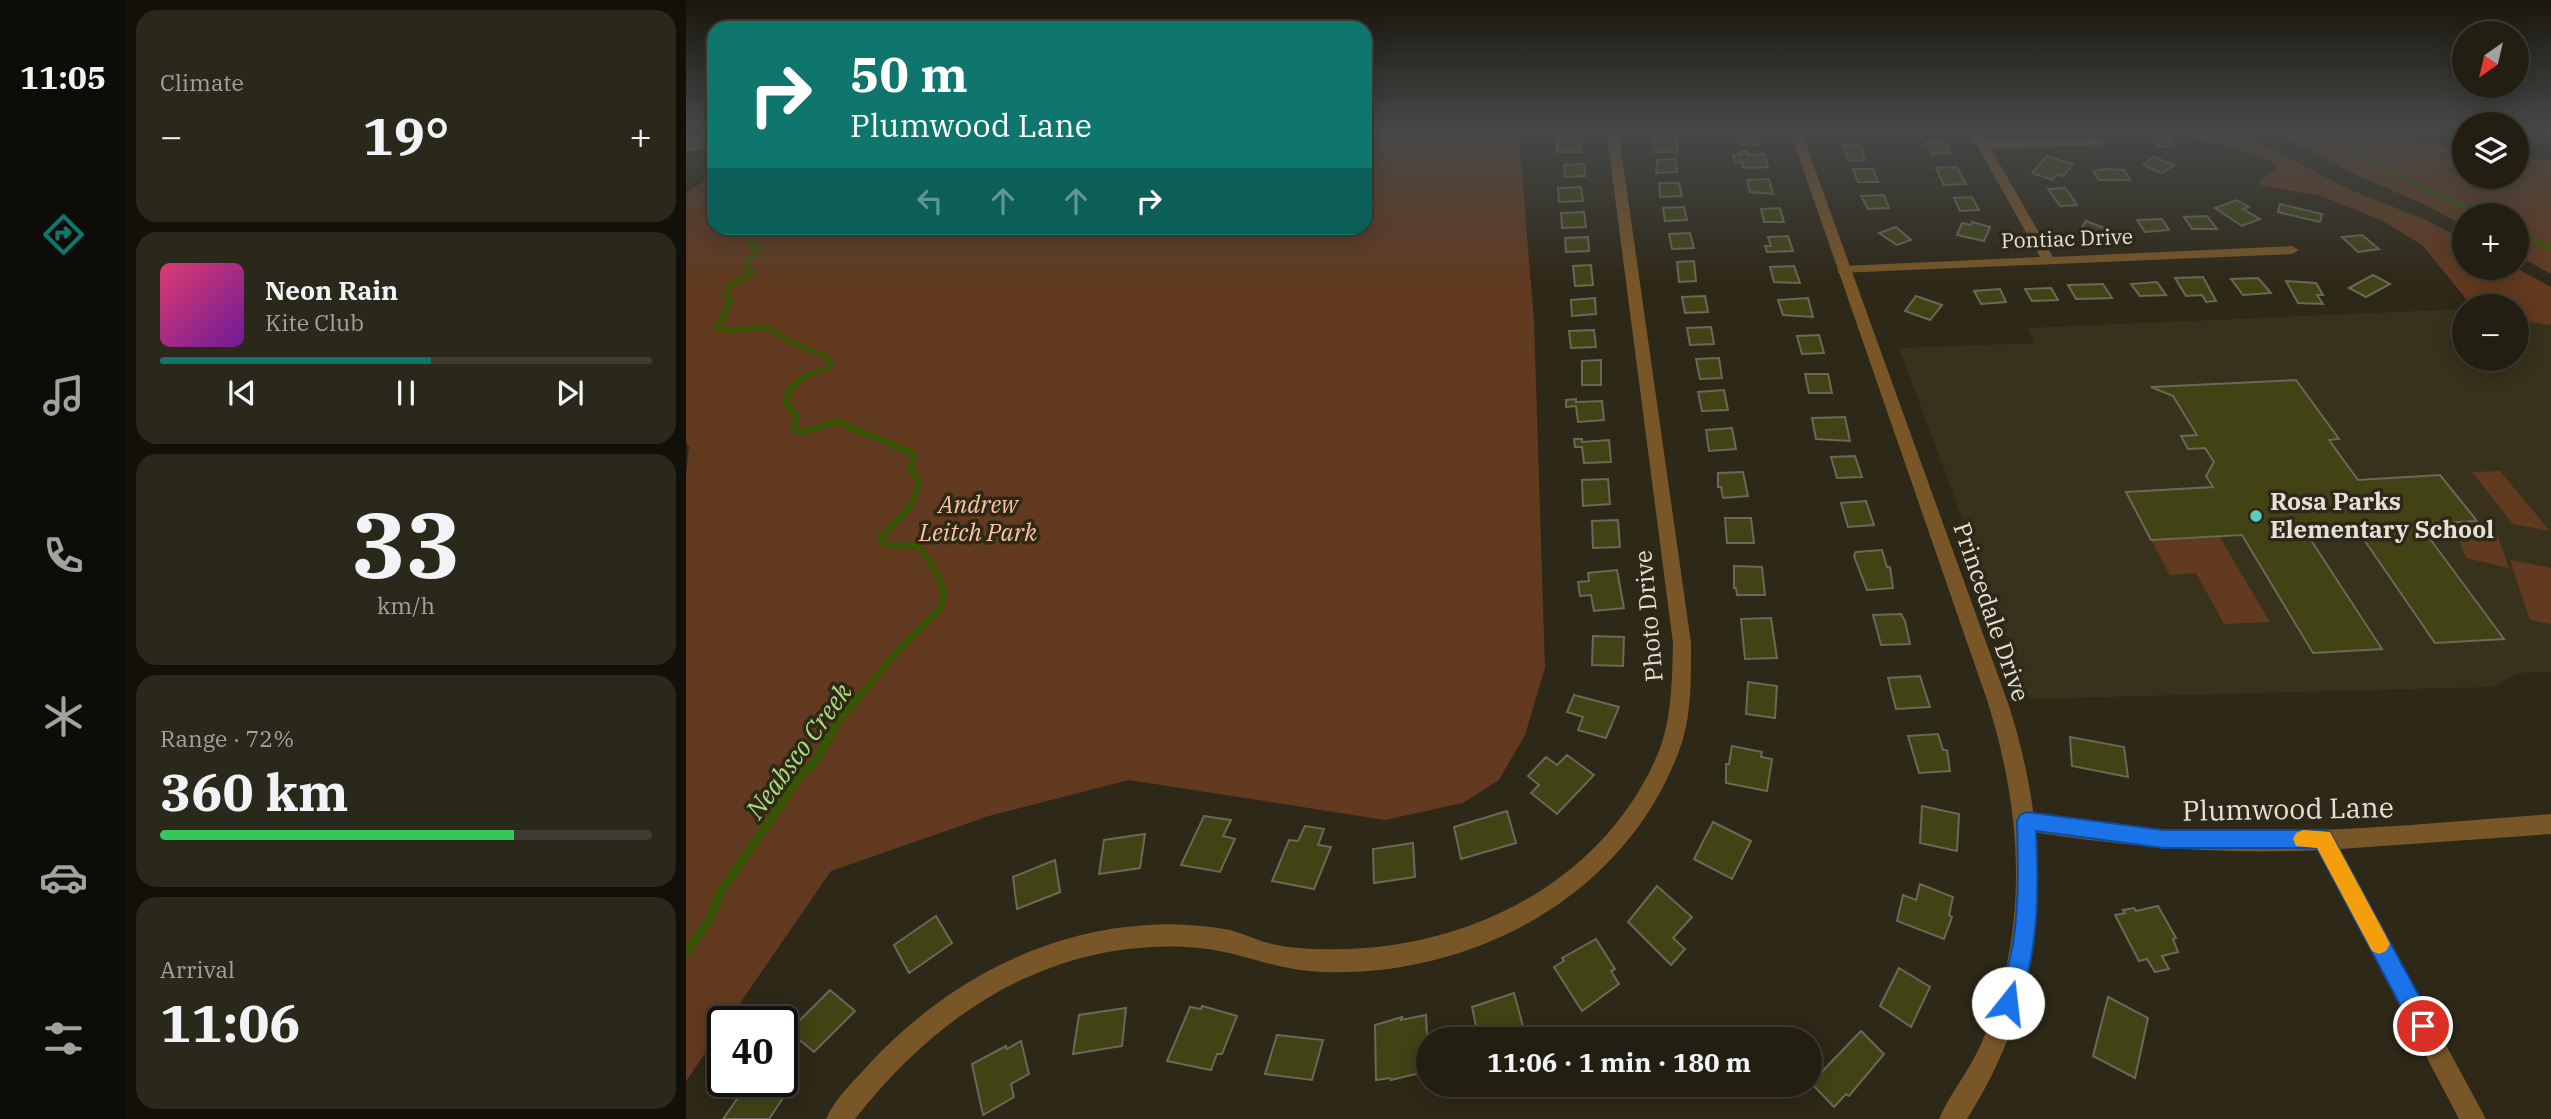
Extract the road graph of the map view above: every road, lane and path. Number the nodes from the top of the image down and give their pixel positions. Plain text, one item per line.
1 (1619, 180) edge
2 (1812, 180) edge
3 (2003, 180) edge
4 (2292, 250) dead end
5 (2049, 261) junction
6 (1843, 270) junction
7 (2026, 821) junction
8 (2551, 824) edge
9 (2323, 839) junction
10 (839, 1119) edge
11 (1952, 1119) edge
12 (2473, 1119) edge

1 - 10 street, Photo Drive
2 - 6 street, Princedale Drive
3 - 5 street
4 - 5 street, Pontiac Drive
5 - 6 street, Pontiac Drive
6 - 7 street, Princedale Drive
7 - 9 street, Plumwood Lane
7 - 11 street, Princedale Drive
8 - 9 street, Plumwood Lane
9 - 12 street

